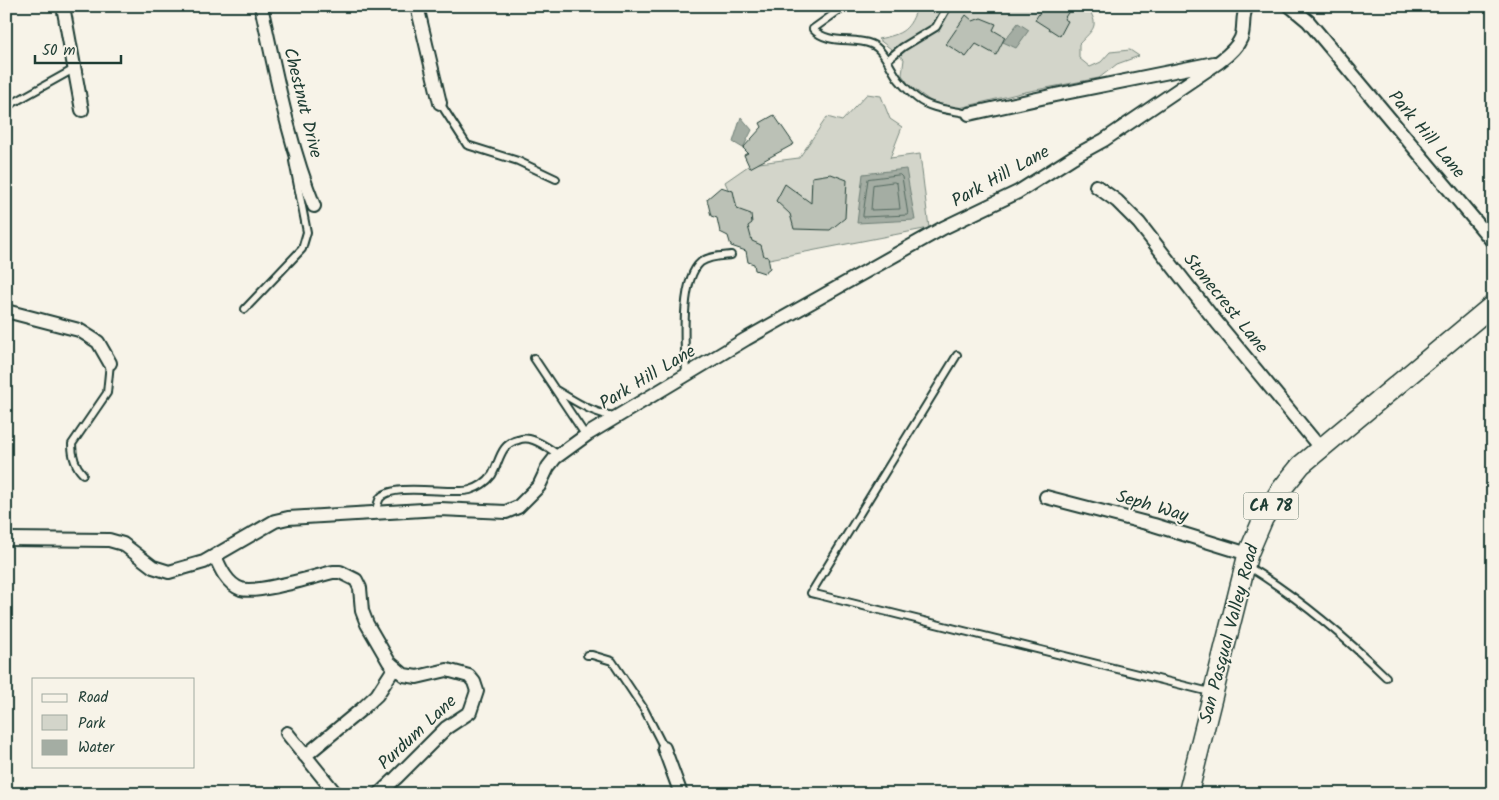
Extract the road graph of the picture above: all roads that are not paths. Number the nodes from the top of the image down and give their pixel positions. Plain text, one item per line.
1 (62, 6) edge
2 (261, 6) edge
3 (417, 6) edge
4 (845, 6) edge
5 (948, 6) edge
6 (1247, 6) edge
7 (1290, 6) edge
8 (887, 60) junction
9 (1219, 62) junction
10 (75, 68) junction
11 (440, 102) joint
12 (6, 107) edge
13 (82, 110) dead end
14 (969, 114) joint
15 (293, 147) junction
16 (556, 179) dead end
17 (1096, 186) dead end
18 (314, 206) dead end
19 (1493, 242) edge
20 (731, 255) dead end
21 (1493, 305) edge
22 (245, 309) dead end
23 (6, 311) edge
24 (957, 355) dead end
25 (534, 358) dead end
26 (110, 363) joint
27 (686, 376) junction
28 (555, 389) junction
29 (618, 417) junction
30 (586, 436) junction
31 (1322, 450) junction
32 (559, 456) junction
33 (84, 474) dead end
34 (1046, 497) dead end
35 (376, 512) junction
36 (6, 539) edge
37 (215, 556) junction
38 (1247, 559) junction
39 (587, 655) dead end
40 (395, 668) junction
41 (1386, 678) dead end
42 (1214, 693) junction
43 (288, 733) dead end
44 (664, 748) joint
45 (306, 756) junction
46 (336, 794) edge
47 (379, 794) edge
48 (681, 794) edge
49 (1189, 794) edge

1 - 10 street
2 - 15 street, Chestnut Drive
3 - 11 street
4 - 8 lane
5 - 8 lane
6 - 9 street, Park Hill Lane
7 - 19 street, Park Hill Lane
8 - 14 lane
9 - 14 street
9 - 27 street, Park Hill Lane
10 - 12 lane
10 - 13 street
11 - 16 lane
15 - 18 street, Chestnut Drive
15 - 22 lane
17 - 31 street, Stonecrest Lane
20 - 27 lane
21 - 31 main road, San Pasqual Valley Road / CA 78
23 - 26 street
24 - 42 lane
25 - 28 lane
26 - 33 lane
27 - 29 street, Park Hill Lane
28 - 29 lane
28 - 30 lane
29 - 30 street, Park Hill Lane
30 - 32 street, Park Hill Lane
31 - 38 main road, San Pasqual Valley Road / CA 78
32 - 35 street, Park Hill Lane
32 - 35 lane
34 - 38 street, Seph Way
35 - 37 street, Park Hill Lane
36 - 37 street, Park Hill Lane
37 - 40 street
38 - 41 lane
38 - 42 main road, San Pasqual Valley Road / CA 78
39 - 44 lane
40 - 45 street
40 - 47 street, Purdum Lane
42 - 49 main road, San Pasqual Valley Road / CA 78
43 - 45 street
44 - 48 street
45 - 46 street

